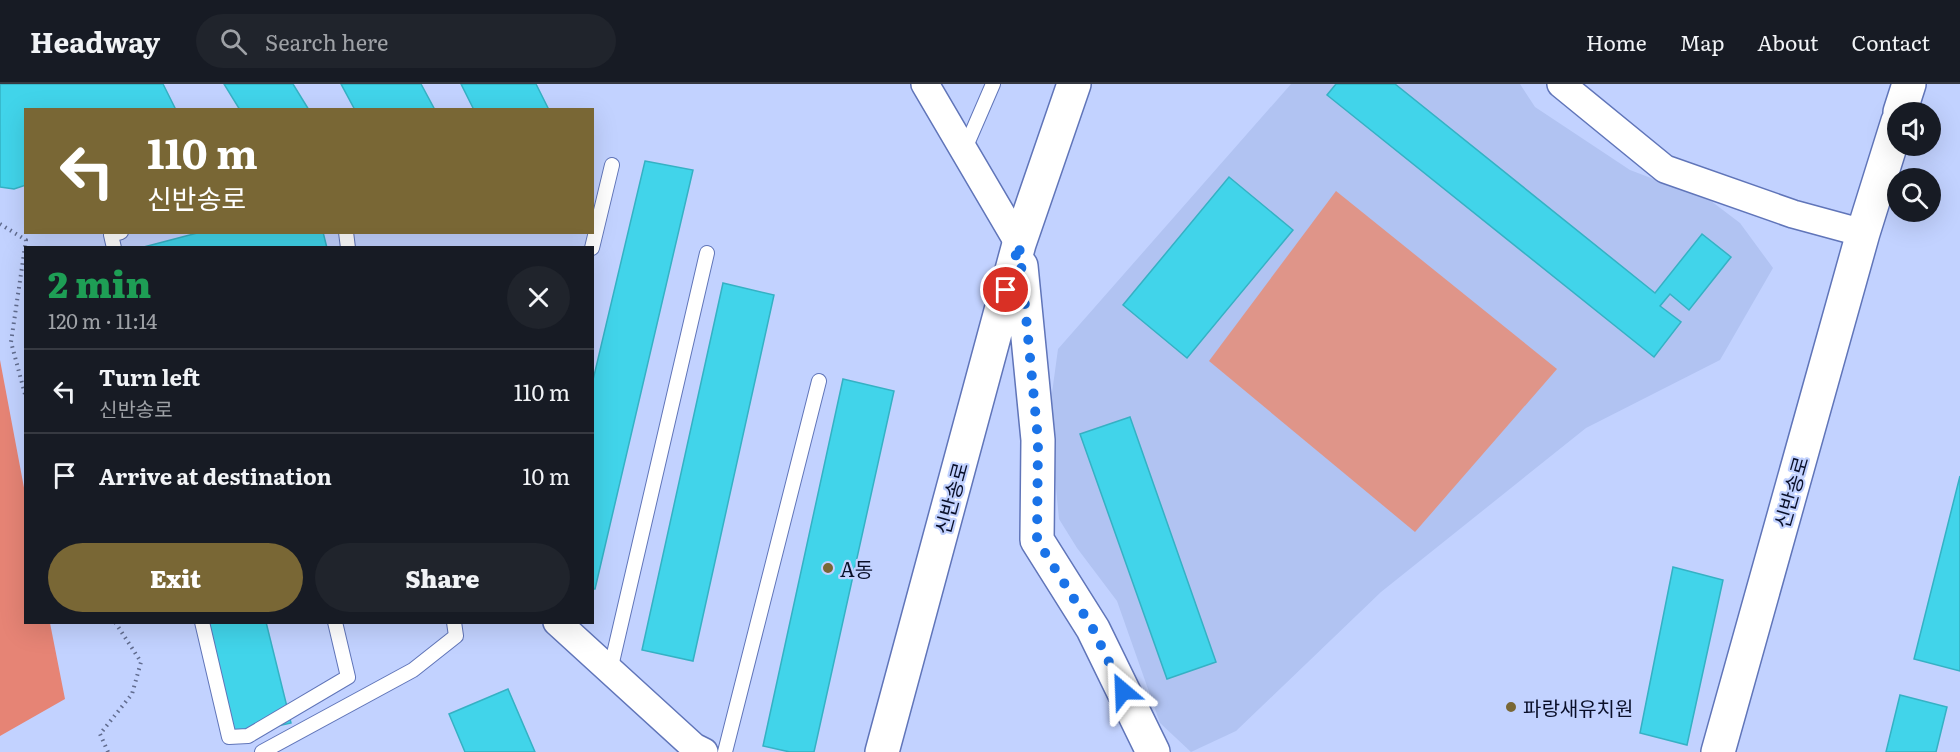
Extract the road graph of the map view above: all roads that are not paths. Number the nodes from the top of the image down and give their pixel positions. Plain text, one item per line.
1 (925, 84) edge
2 (993, 84) edge
3 (1074, 84) edge
4 (1561, 84) edge
5 (1909, 84) edge
6 (1903, 102) edge
7 (964, 151) junction
8 (1887, 156) edge
9 (612, 165) dead end
10 (1863, 233) junction
11 (1019, 244) junction
12 (592, 246) edge
13 (707, 253) dead end
14 (819, 381) dead end
15 (202, 624) edge
16 (335, 624) edge
17 (454, 624) edge
18 (559, 624) edge
19 (610, 670) junction
20 (262, 752) edge
21 (704, 752) edge
22 (725, 752) edge
23 (882, 752) edge
24 (1153, 752) edge
25 (1718, 752) edge

1 - 7 street
2 - 7 lane
3 - 11 main road, 신반송로
4 - 10 street
5 - 6 main road
7 - 11 street
8 - 10 main road, 신반송로
9 - 12 lane
10 - 25 main road, 신반송로
11 - 23 main road, 신반송로
11 - 24 main road, 신반송로
13 - 19 lane
14 - 22 lane
15 - 16 lane
17 - 20 lane
18 - 19 street
19 - 21 street

